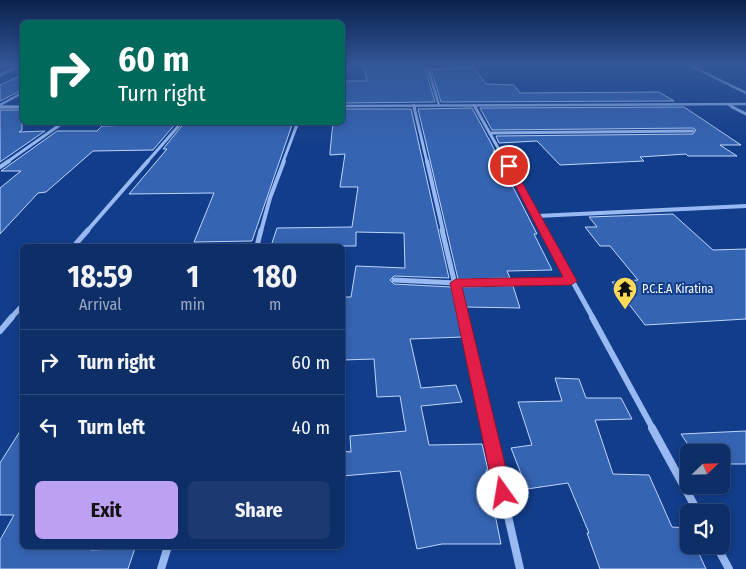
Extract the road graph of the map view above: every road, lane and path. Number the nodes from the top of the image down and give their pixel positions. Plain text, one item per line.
1 (435, 92) edge
2 (20, 94) edge
3 (728, 104) junction
4 (746, 104) edge
5 (414, 105) junction
6 (439, 105) junction
7 (474, 105) junction
8 (0, 106) edge
9 (345, 106) edge
10 (20, 107) edge
11 (746, 114) edge
12 (60, 125) edge
13 (179, 125) edge
14 (297, 125) edge
15 (693, 131) dead end
16 (491, 134) junction
17 (0, 167) edge
18 (746, 206) edge
19 (537, 216) junction
20 (76, 244) edge
21 (258, 244) edge
22 (394, 280) dead end
23 (571, 281) junction
24 (456, 283) junction
25 (20, 308) edge
26 (0, 332) edge
27 (694, 504) edge
28 (167, 549) edge
29 (721, 554) edge
30 (161, 569) edge
31 (520, 569) edge
32 (729, 569) edge

1 - 6 street
2 - 8 street
3 - 4 street
3 - 7 street
3 - 11 street
5 - 6 street
5 - 9 street
5 - 24 street
6 - 7 street
7 - 16 street
8 - 10 street
12 - 17 street
13 - 20 street
14 - 21 street
15 - 16 street
16 - 19 street
18 - 19 street
19 - 23 street
22 - 24 street
23 - 24 street
23 - 27 street
24 - 31 street
25 - 26 street
28 - 30 street
29 - 32 street

